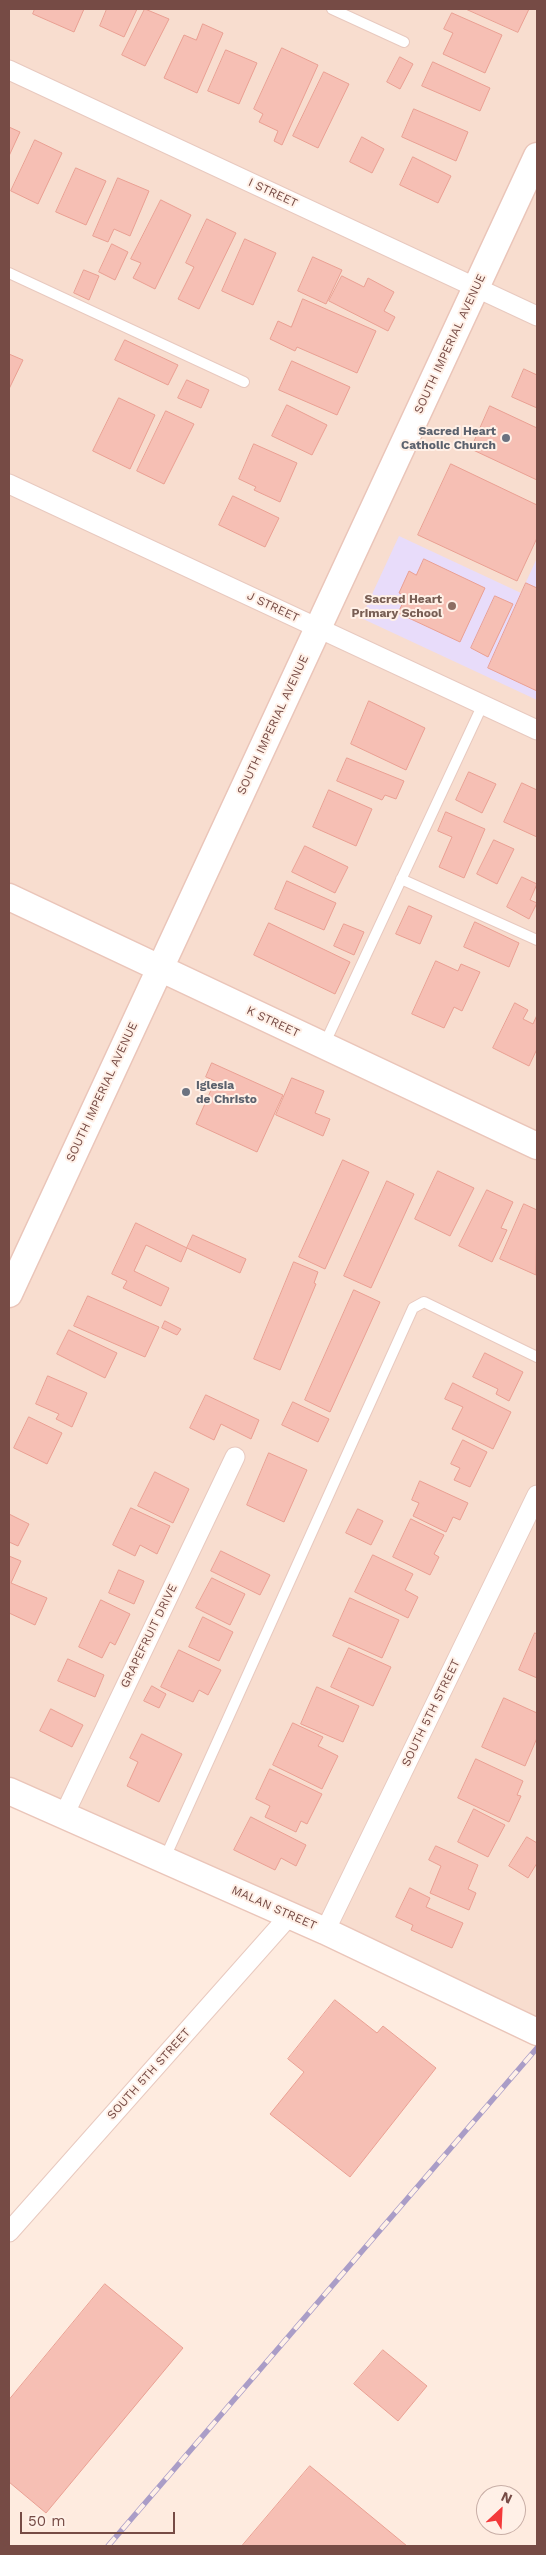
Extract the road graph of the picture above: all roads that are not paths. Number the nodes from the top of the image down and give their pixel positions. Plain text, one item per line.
1 (332, 9) edge
2 (404, 42) dead end
3 (9, 70) edge
4 (537, 156) edge
5 (9, 273) edge
6 (476, 288) junction
7 (537, 316) edge
8 (244, 382) dead end
9 (9, 484) edge
10 (318, 628) junction
11 (483, 704) junction
12 (537, 730) edge
13 (401, 879) junction
14 (9, 897) edge
15 (537, 940) edge
16 (160, 968) junction
17 (323, 1046) junction
18 (537, 1146) edge
19 (9, 1294) edge
20 (537, 1357) edge
21 (235, 1457) dead end
22 (537, 1495) edge
23 (9, 1791) edge
24 (64, 1815) junction
25 (164, 1860) junction
26 (290, 1916) junction
27 (326, 1931) junction
28 (537, 2032) edge
29 (9, 2232) edge

1 - 2 lane
3 - 6 street, I STREET
4 - 6 main road, SOUTH IMPERIAL AVENUE
5 - 8 lane
6 - 7 street, I STREET
6 - 10 main road, SOUTH IMPERIAL AVENUE
9 - 10 street, J STREET
10 - 11 street, J STREET
10 - 16 main road, SOUTH IMPERIAL AVENUE
11 - 12 street, J STREET
11 - 13 lane
13 - 15 lane
13 - 17 lane
14 - 16 main road, K STREET
16 - 17 main road, K STREET
16 - 19 main road, SOUTH IMPERIAL AVENUE
17 - 18 main road, K STREET
20 - 25 lane
21 - 24 street, GRAPEFRUIT DRIVE
22 - 27 street, SOUTH 5TH STREET
23 - 24 main road, MALAN STREET
24 - 25 main road, MALAN STREET
25 - 26 main road, MALAN STREET
26 - 27 main road, MALAN STREET
26 - 29 street, SOUTH 5TH STREET
27 - 28 main road, MALAN STREET

